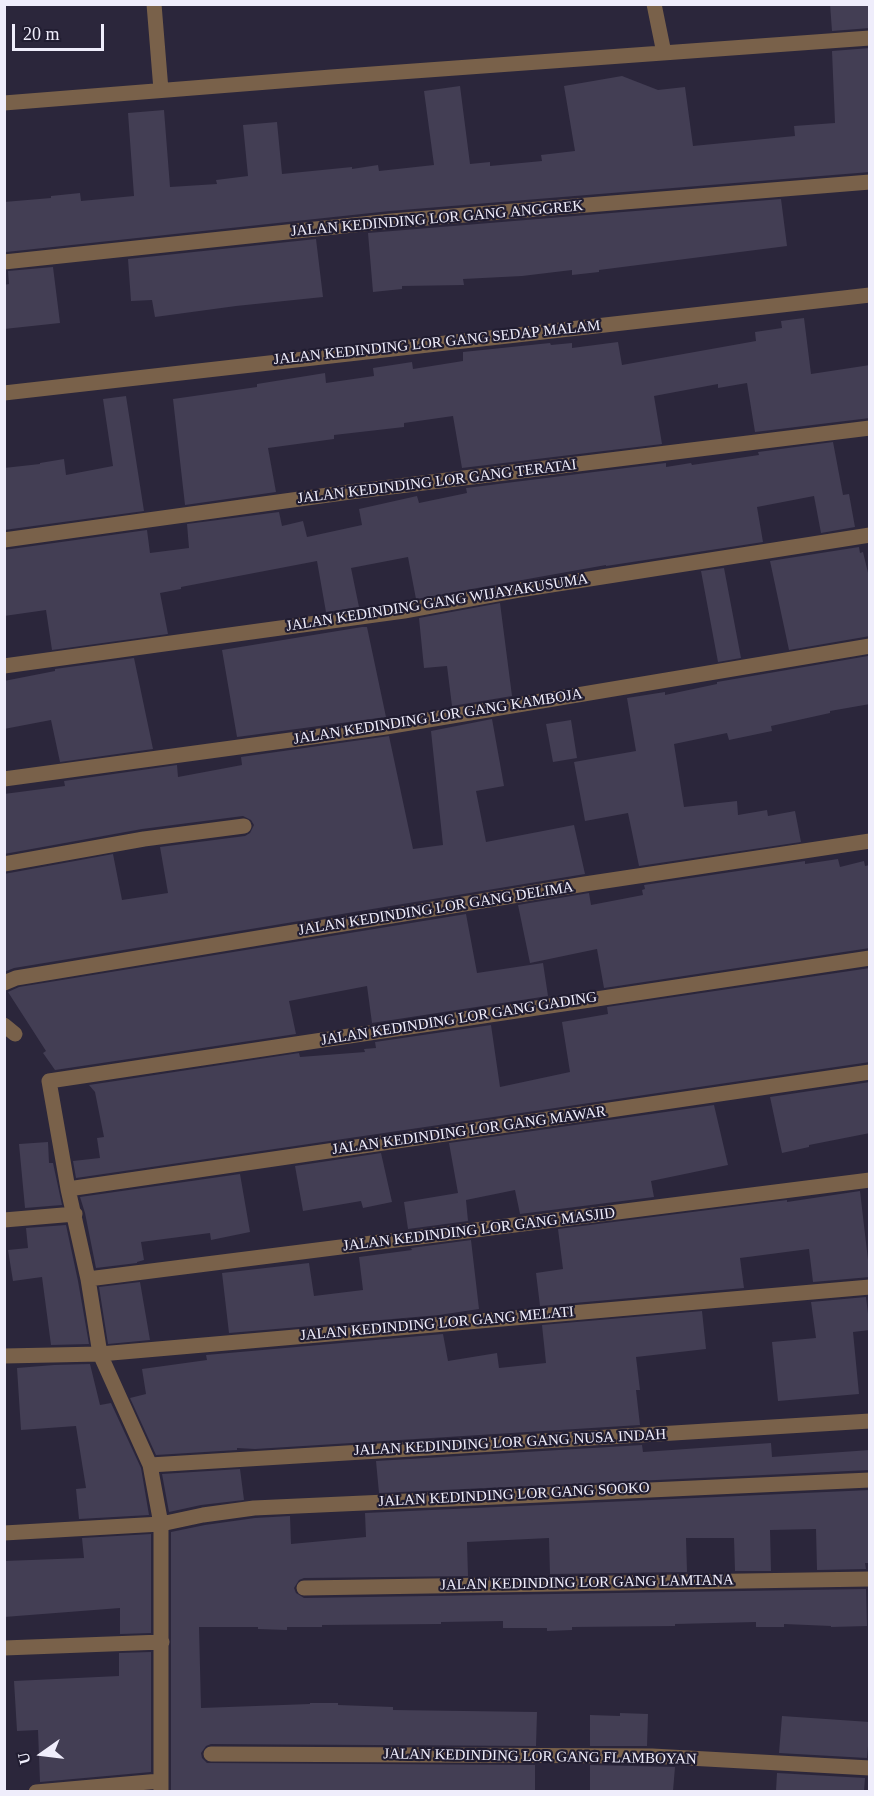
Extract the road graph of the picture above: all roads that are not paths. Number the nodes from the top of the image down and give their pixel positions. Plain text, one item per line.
1 (154, 4) edge
2 (654, 4) edge
3 (870, 38) edge
4 (664, 53) junction
5 (160, 90) junction
6 (4, 103) edge
7 (870, 182) edge
8 (4, 262) edge
9 (870, 295) edge
10 (4, 393) edge
11 (870, 428) edge
12 (870, 535) edge
13 (4, 540) edge
14 (870, 646) edge
15 (4, 666) edge
16 (4, 778) edge
17 (244, 826) dead end
18 (870, 842) edge
19 (4, 864) edge
20 (870, 958) edge
21 (4, 983) edge
22 (870, 1072) edge
23 (870, 1180) edge
24 (68, 1189) junction
25 (75, 1214) junction
26 (4, 1220) edge
27 (88, 1279) junction
28 (870, 1287) edge
29 (100, 1354) junction
30 (4, 1356) edge
31 (870, 1421) edge
32 (150, 1465) junction
33 (870, 1480) edge
34 (161, 1524) junction
35 (4, 1533) edge
36 (870, 1579) edge
37 (304, 1588) dead end
38 (162, 1642) junction
39 (4, 1648) edge
40 (211, 1754) dead end
41 (870, 1768) edge
42 (161, 1786) edge
43 (36, 1791) edge

1 - 5 street
2 - 4 street
3 - 4 street
4 - 5 street
5 - 6 street
7 - 8 street, JALAN KEDINDING LOR GANG ANGGREK
9 - 10 street, JALAN KEDINDING LOR GANG SEDAP MALAM
11 - 13 street, JALAN KEDINDING LOR GANG TERATAI
12 - 15 street, JALAN KEDINDING GANG WIJAYAKUSUMA
14 - 16 street, JALAN KEDINDING LOR GANG KAMBOJA
17 - 19 street
18 - 21 street, JALAN KEDINDING LOR GANG DELIMA
20 - 24 street, JALAN KEDINDING LOR GANG GADING
22 - 24 street, JALAN KEDINDING LOR GANG MAWAR
23 - 27 street, JALAN KEDINDING LOR GANG MASJID
24 - 25 street
25 - 26 street
25 - 27 street
27 - 29 street
28 - 29 street, JALAN KEDINDING LOR GANG MELATI
29 - 30 street, JALAN KEDINDING LOR GANG MELATI
29 - 32 street
31 - 32 street, JALAN KEDINDING LOR GANG NUSA INDAH
32 - 34 street
33 - 34 street, JALAN KEDINDING LOR GANG SOOKO
34 - 35 street, JALAN KEDINDING LOR GANG SOOKO
34 - 38 street
36 - 37 street, JALAN KEDINDING LOR GANG LAMTANA
38 - 39 street
38 - 42 street
40 - 41 street, JALAN KEDINDING LOR GANG FLAMBOYAN
42 - 43 street

